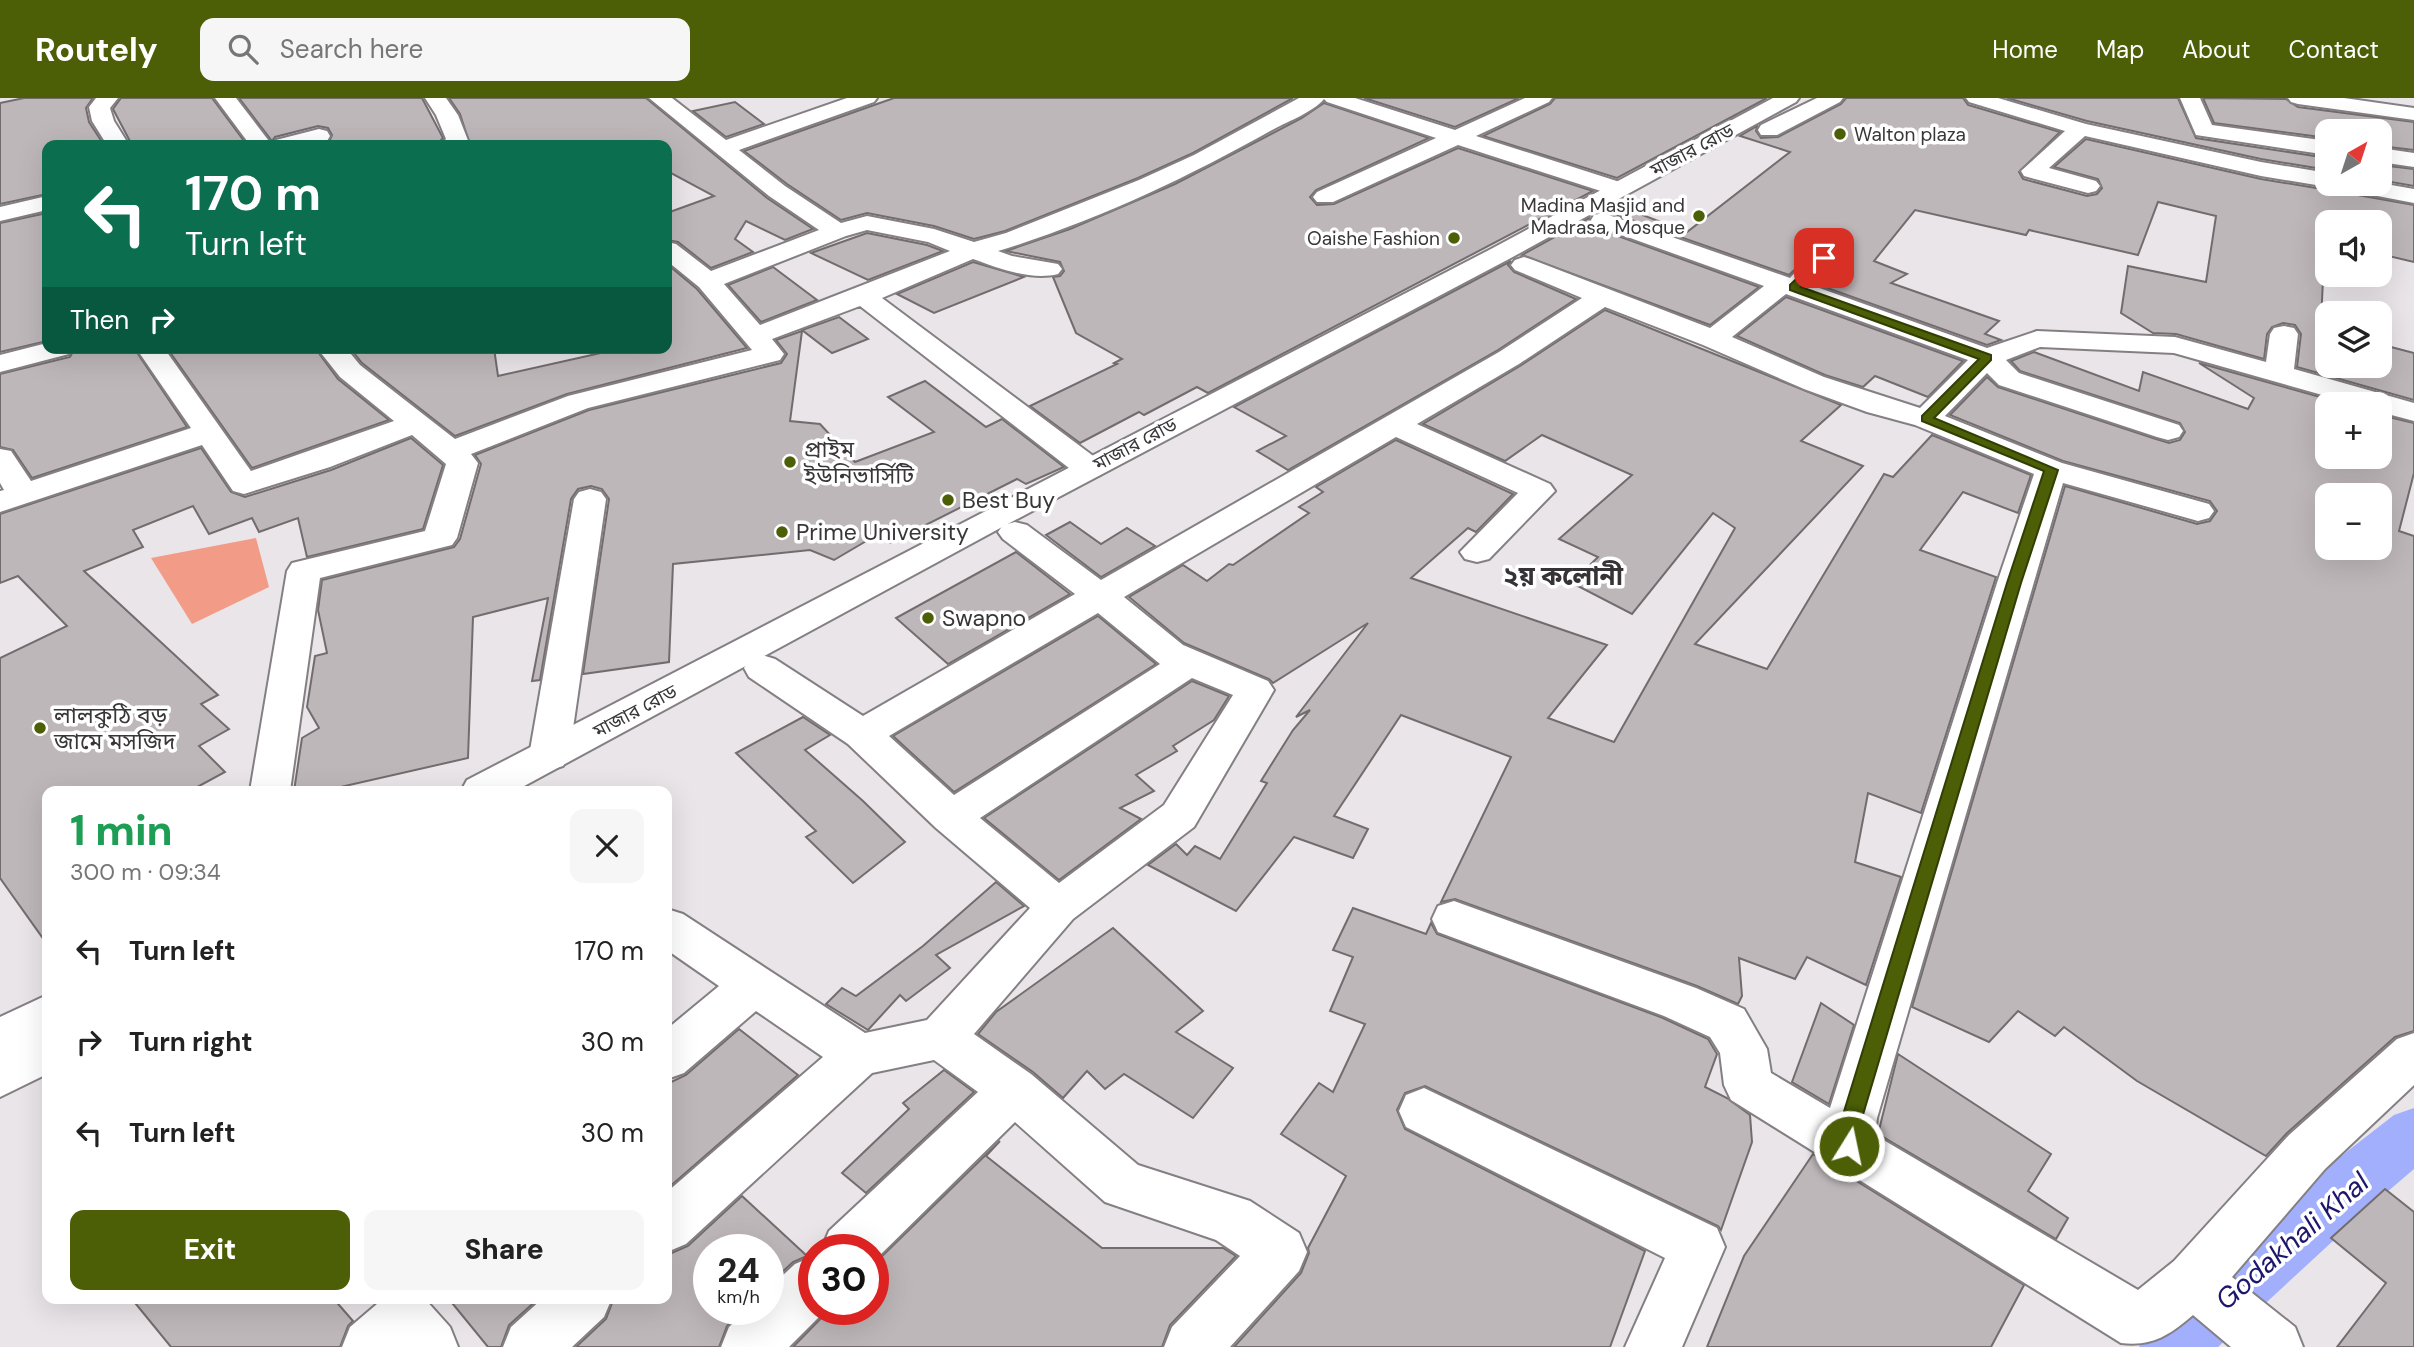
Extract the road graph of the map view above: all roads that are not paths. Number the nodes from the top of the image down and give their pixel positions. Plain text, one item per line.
1 (108, 98) edge
2 (225, 98) edge
3 (435, 98) edge
4 (659, 98) edge
5 (867, 98) edge
6 (1314, 98) edge
7 (1334, 98) edge
8 (1542, 98) edge
9 (1789, 98) edge
10 (1833, 98) edge
11 (1976, 98) edge
12 (2190, 98) edge
13 (2298, 98) edge
14 (2414, 114) edge
15 (2081, 129) junction
16 (320, 136) dead end
17 (1455, 136) junction
18 (115, 140) edge
19 (257, 140) edge
20 (304, 140) edge
21 (457, 140) edge
22 (2315, 146) edge
23 (725, 148) junction
24 (2392, 157) edge
25 (2414, 160) edge
26 (2315, 180) edge
27 (2088, 186) dead end
28 (1618, 189) junction
29 (2392, 192) edge
30 (2414, 196) edge
31 (1325, 198) dead end
32 (42, 204) edge
33 (0, 214) edge
34 (1604, 219) junction
35 (837, 231) junction
36 (971, 251) junction
37 (672, 253) edge
38 (1824, 258) dead end
39 (1524, 265) junction
40 (1049, 269) dead end
41 (708, 281) junction
42 (1788, 286) junction
43 (863, 296) junction
44 (1602, 298) junction
45 (2284, 334) dead end
46 (755, 336) junction
47 (1713, 339) junction
48 (42, 353) edge
49 (154, 354) edge
50 (336, 354) edge
51 (1987, 357) junction
52 (0, 364) edge
53 (2279, 372) junction
54 (2330, 392) edge
55 (2392, 408) edge
56 (2414, 412) edge
57 (1926, 419) junction
58 (415, 423) junction
59 (1395, 425) junction
60 (2168, 431) dead end
61 (210, 432) junction
62 (451, 451) junction
63 (0, 458) edge
64 (1090, 468) junction
65 (2051, 470) junction
66 (11, 498) edge
67 (590, 499) dead end
68 (2199, 511) dead end
69 (1015, 532) junction
70 (1477, 552) dead end
71 (1099, 595) junction
72 (1190, 662) junction
73 (762, 668) junction
74 (862, 734) junction
75 (549, 756) junction
76 (271, 786) edge
77 (491, 786) edge
78 (539, 786) edge
79 (951, 817) junction
80 (1058, 907) junction
81 (1454, 919) dead end
82 (672, 930) edge
83 (755, 984) junction
84 (42, 1018) edge
85 (941, 1038) junction
86 (0, 1040) edge
87 (42, 1053) edge
88 (672, 1054) edge
89 (2414, 1054) edge
90 (859, 1055) junction
91 (0, 1075) edge
92 (1014, 1090) junction
93 (1424, 1111) dead end
94 (1849, 1146) junction
95 (672, 1222) edge
96 (865, 1234) edge
97 (2193, 1280) junction
98 (798, 1299) edge
99 (578, 1304) edge
100 (2271, 1343) edge
101 (531, 1347) edge
102 (749, 1347) edge
103 (1192, 1347) edge
104 (1653, 1347) edge

1 - 18 street
2 - 19 street
3 - 21 street
4 - 23 street
5 - 23 street
6 - 36 street
7 - 17 street
8 - 17 street
9 - 28 street, মাজার রোড
10 - 34 street, মাজার রোড
11 - 15 street
12 - 22 street
13 - 14 street
15 - 26 street
15 - 27 street
16 - 20 street
17 - 28 street
17 - 31 street
23 - 35 street
24 - 25 street
28 - 64 street, মাজার রোড
29 - 30 street
32 - 33 street
34 - 39 street, মাজার রোড
34 - 42 street
35 - 36 street
35 - 41 street
36 - 40 street
36 - 43 street
37 - 41 street
38 - 42 street
39 - 44 street
39 - 69 street, মাজার রোড
41 - 46 street
42 - 47 street
42 - 51 street
43 - 46 street
43 - 64 street
44 - 47 street
44 - 59 street
45 - 53 street
46 - 62 street
47 - 57 street
48 - 52 street
49 - 61 street
50 - 58 street
51 - 53 street
51 - 57 street
51 - 60 street
53 - 54 street
55 - 56 street
57 - 65 street
58 - 61 street
58 - 62 street
59 - 70 street
59 - 71 street
61 - 66 street
62 - 76 street
63 - 66 street
64 - 75 street, মাজার রোড
65 - 68 street
65 - 94 street
67 - 75 street
69 - 71 street
69 - 73 street, মাজার রোড
71 - 72 street
71 - 74 street
72 - 79 street
72 - 80 street
73 - 74 street
73 - 78 street, মাজার রোড
74 - 79 street
75 - 77 street, মাজার রোড
79 - 80 street
80 - 85 street
81 - 94 street
82 - 83 street
83 - 88 street
83 - 90 street
84 - 86 street
85 - 90 street
85 - 92 street
87 - 91 street
89 - 97 street
90 - 95 street
92 - 96 street
92 - 103 street
93 - 104 street
94 - 97 street
97 - 100 street
98 - 102 street
99 - 101 street

